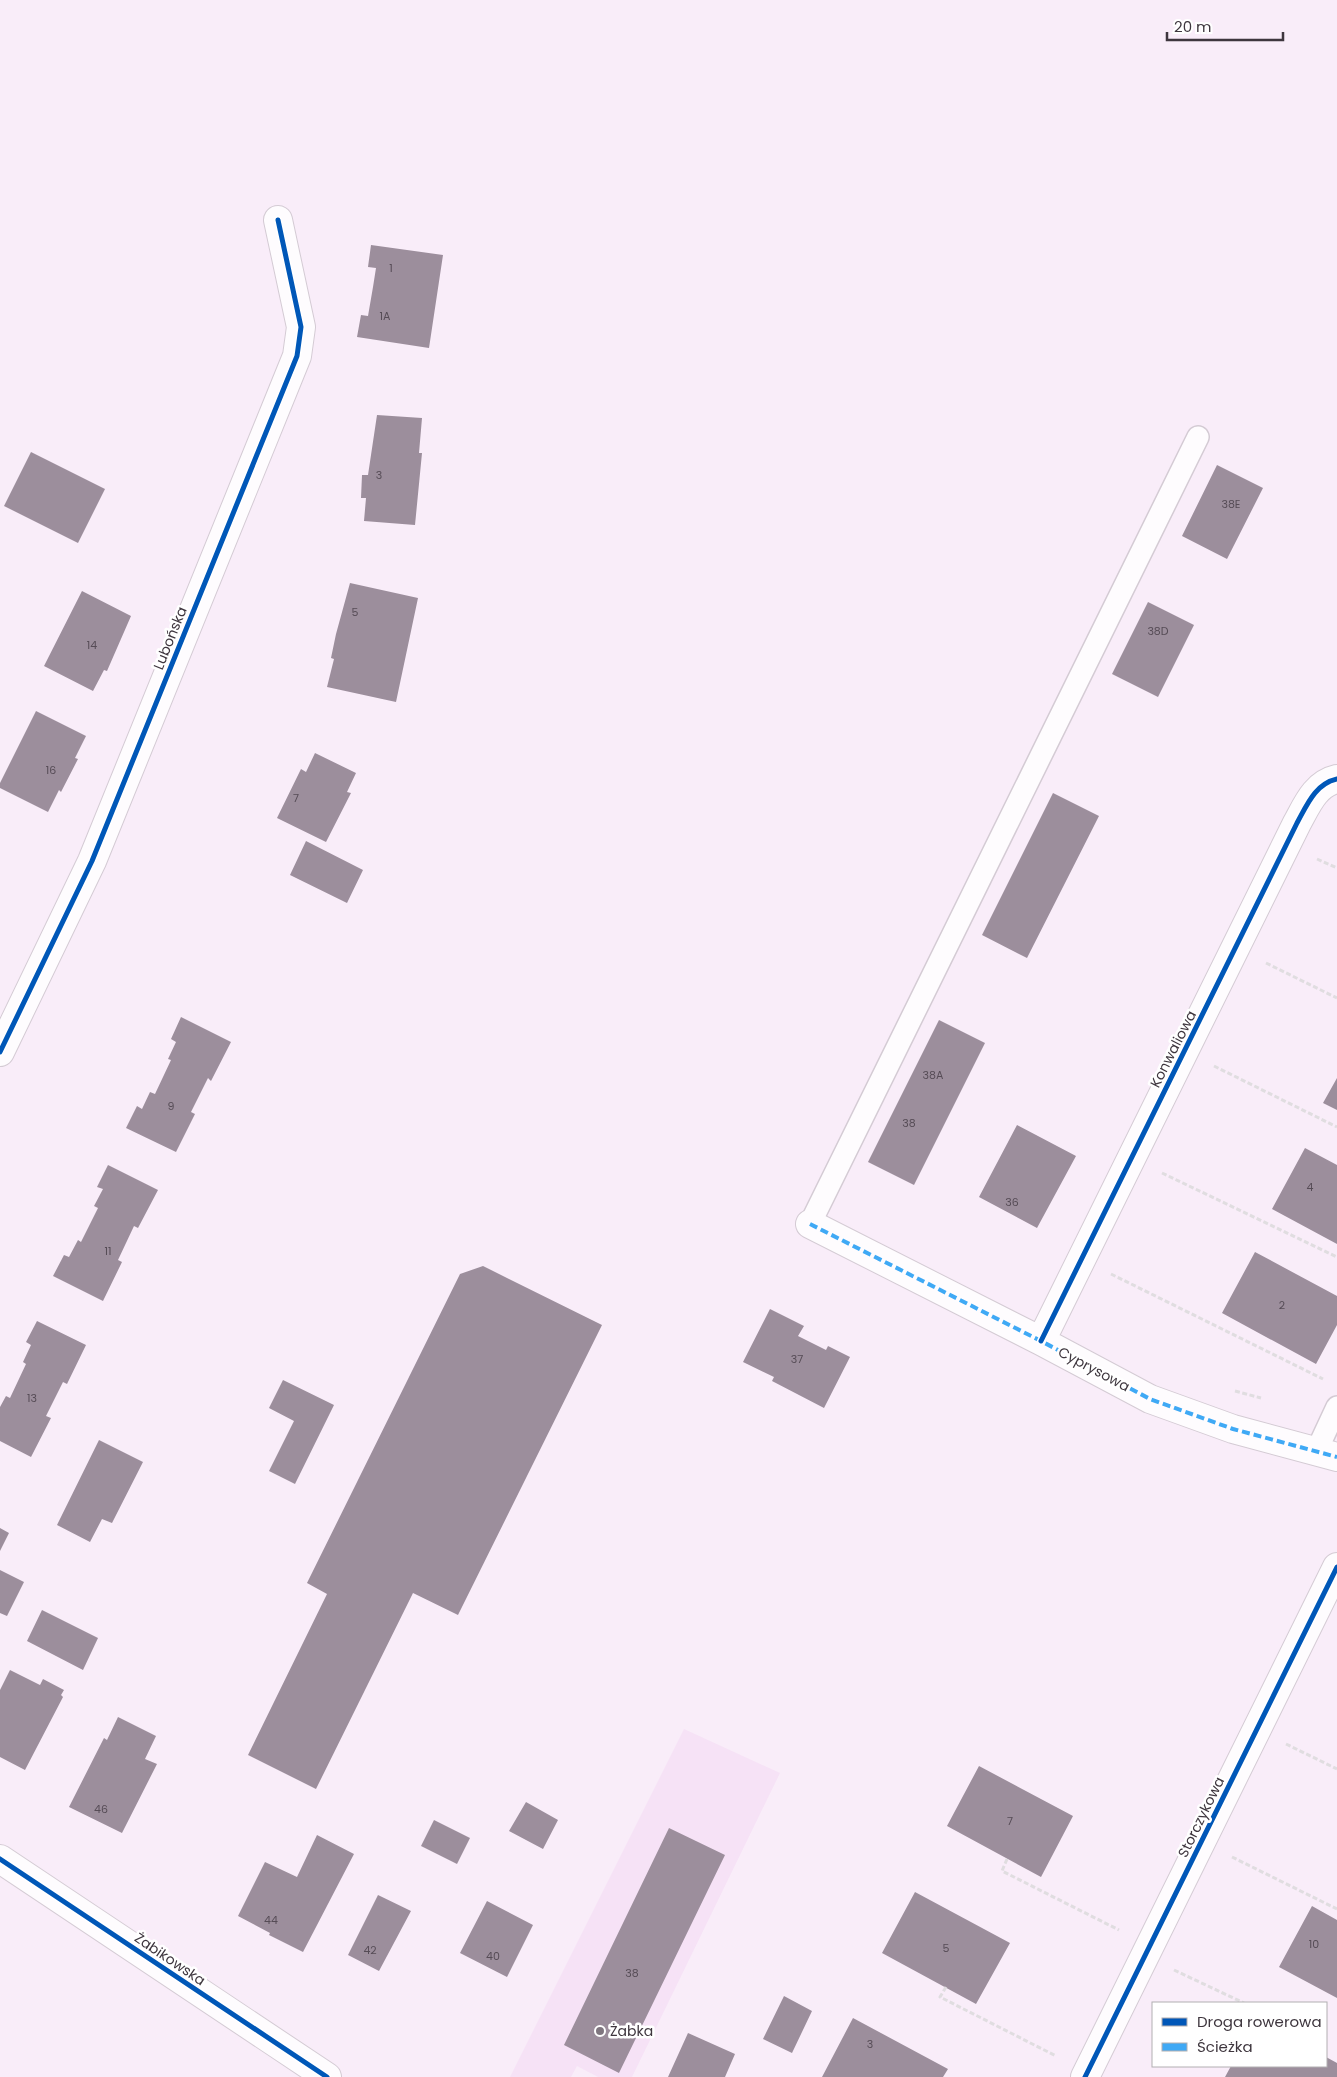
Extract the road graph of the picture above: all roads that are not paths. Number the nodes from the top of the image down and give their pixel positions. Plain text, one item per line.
1 (278, 220) dead end
2 (1198, 437) dead end
3 (1337, 779) edge
4 (0, 1052) edge
5 (810, 1224) joint
6 (1041, 1341) junction
7 (1337, 1407) edge
8 (1326, 1454) edge
9 (1337, 1567) edge
10 (0, 1859) edge
11 (327, 2077) edge
12 (1085, 2077) edge

1 - 4 street, Lubońska
2 - 5 lane
3 - 6 street, Konwaliowa
5 - 6 street, Cyprysowa
6 - 8 street, Cyprysowa
7 - 8 lane
9 - 12 street, Storczykowa
10 - 11 street, Żabikowska

